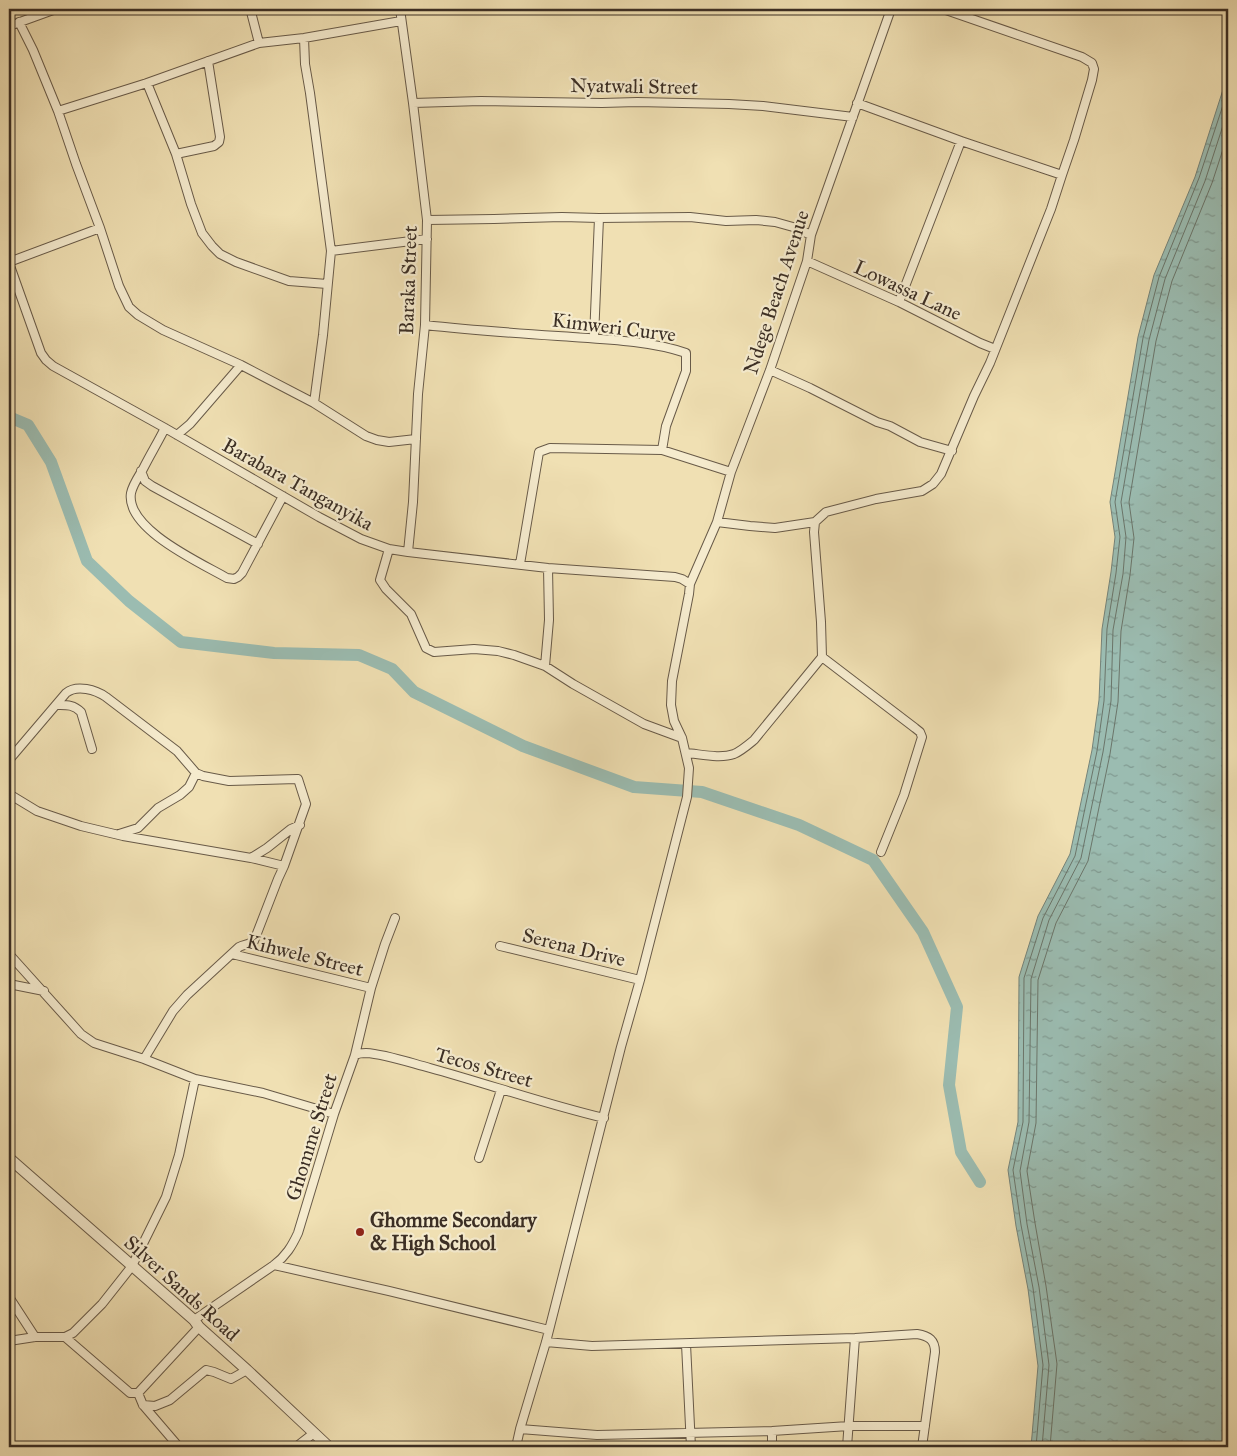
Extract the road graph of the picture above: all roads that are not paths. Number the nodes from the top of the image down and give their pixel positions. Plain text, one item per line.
1 (56, 9) edge
2 (400, 9) edge
3 (891, 9) edge
4 (943, 9) edge
5 (251, 12) dead end
6 (401, 21) junction
7 (19, 22) junction
8 (9, 26) edge
9 (304, 38) junction
10 (258, 44) junction
11 (208, 61) junction
12 (146, 83) junction
13 (414, 103) junction
14 (857, 103) junction
15 (58, 111) junction
16 (853, 116) junction
17 (961, 142) junction
18 (176, 154) junction
19 (1062, 175) junction
20 (599, 218) junction
21 (427, 220) junction
22 (100, 228) junction
23 (811, 235) junction
24 (427, 239) junction
25 (331, 251) junction
26 (806, 261) junction
27 (9, 262) edge
28 (327, 284) junction
29 (899, 302) junction
30 (424, 325) junction
31 (594, 338) junction
32 (995, 349) junction
33 (241, 365) junction
34 (770, 370) junction
35 (314, 403) junction
36 (165, 428) junction
37 (177, 435) junction
38 (416, 439) junction
39 (662, 450) junction
40 (952, 451) junction
41 (142, 472) junction
42 (731, 472) junction
43 (283, 496) junction
44 (717, 522) junction
45 (815, 522) junction
46 (258, 544) junction
47 (390, 549) junction
48 (408, 552) junction
49 (520, 564) junction
50 (548, 568) junction
51 (690, 584) junction
52 (822, 658) junction
53 (545, 666) junction
54 (56, 705) junction
55 (682, 738) junction
56 (92, 750) dead end
57 (686, 753) junction
58 (9, 760) edge
59 (196, 773) junction
60 (9, 794) edge
61 (300, 825) junction
62 (117, 835) junction
63 (881, 852) dead end
64 (251, 858) junction
65 (284, 866) junction
66 (395, 918) dead end
67 (500, 946) dead end
68 (9, 954) edge
69 (232, 954) junction
70 (640, 980) junction
71 (9, 984) edge
72 (371, 988) junction
73 (44, 991) junction
74 (355, 1055) junction
75 (144, 1060) junction
76 (195, 1079) junction
77 (501, 1090) junction
78 (334, 1114) junction
79 (604, 1118) junction
80 (9, 1158) edge
81 (480, 1158) dead end
82 (274, 1265) junction
83 (132, 1266) junction
84 (9, 1297) edge
85 (196, 1324) junction
86 (549, 1330) junction
87 (35, 1337) junction
88 (65, 1337) junction
89 (855, 1338) junction
90 (9, 1341) edge
91 (546, 1342) junction
92 (686, 1344) junction
93 (247, 1370) junction
94 (138, 1392) junction
95 (143, 1405) junction
96 (849, 1426) junction
97 (925, 1426) junction
98 (520, 1429) junction
99 (772, 1431) junction
100 (314, 1433) junction
101 (690, 1434) junction
102 (178, 1447) edge
103 (296, 1447) edge
104 (329, 1447) edge
105 (516, 1447) edge
106 (692, 1447) edge
107 (772, 1447) edge
108 (847, 1447) edge
109 (922, 1447) edge

1 - 7 street
2 - 6 street, Baraka Street
3 - 14 street, Ndege Beach Avenue
4 - 19 street
5 - 10 street
6 - 9 street
6 - 13 street, Baraka Street
7 - 8 street
7 - 15 street
9 - 10 street
9 - 25 street
10 - 11 street
11 - 12 street
11 - 18 street
12 - 15 street
12 - 18 street
13 - 16 street, Nyatwali Street
13 - 21 street, Baraka Street
14 - 16 street, Ndege Beach Avenue
14 - 17 street
15 - 22 street
16 - 23 street, Ndege Beach Avenue
17 - 19 street
17 - 29 street
18 - 28 street
19 - 32 street
20 - 21 street
20 - 23 street
20 - 31 street
21 - 24 street, Baraka Street
22 - 27 street
22 - 33 street
23 - 26 street, Ndege Beach Avenue
24 - 25 street
24 - 30 street, Baraka Street
25 - 28 street
26 - 29 street, Lowassa Lane
26 - 34 street, Ndege Beach Avenue
27 - 36 street, Barabara Tanganyika
28 - 35 street
29 - 32 street, Lowassa Lane
30 - 31 street, Kimweri Curve
30 - 38 street, Baraka Street
31 - 39 street, Kimweri Curve
32 - 40 street
33 - 35 street
33 - 37 street
34 - 40 street
34 - 42 street, Ndege Beach Avenue
35 - 38 street
36 - 37 street, Barabara Tanganyika
36 - 41 street
37 - 43 street, Barabara Tanganyika
38 - 48 street, Baraka Street
39 - 42 street
39 - 49 street
40 - 45 street
41 - 46 street
41 - 46 street
42 - 44 street, Ndege Beach Avenue
43 - 46 street
43 - 47 street, Barabara Tanganyika
44 - 45 street
44 - 51 street, Ndege Beach Avenue
45 - 52 street
47 - 48 street, Barabara Tanganyika
47 - 53 street
48 - 49 street, Barabara Tanganyika
49 - 50 street, Barabara Tanganyika
50 - 51 street, Barabara Tanganyika
50 - 53 street
51 - 55 street, Ndege Beach Avenue
52 - 57 street
52 - 63 street
53 - 55 street
54 - 56 street
54 - 58 street
54 - 59 street
55 - 57 street, Ndege Beach Avenue
57 - 70 street, Ndege Beach Avenue
59 - 61 street
59 - 62 street
60 - 62 street
61 - 64 street
61 - 65 street
62 - 64 street
64 - 65 street
65 - 69 street
66 - 72 street, Ghomme Street
67 - 70 street, Serena Drive
68 - 73 street
69 - 72 street, Kihwele Street
69 - 75 street
70 - 79 street, Ndege Beach Avenue
71 - 73 street
72 - 74 street, Ghomme Street
73 - 75 street
74 - 77 street, Tecos Street
74 - 78 street, Ghomme Street
75 - 76 street
76 - 78 street
76 - 83 street
77 - 79 street, Tecos Street
77 - 81 street
78 - 82 street, Ghomme Street
79 - 86 street, Ndege Beach Avenue
80 - 83 street, Silver Sands Road
82 - 85 street, Ghomme Street
82 - 86 street
83 - 85 street, Silver Sands Road
83 - 88 street
84 - 87 street
85 - 93 street, Silver Sands Road
85 - 94 street, Ghomme Street
86 - 91 street, Ndege Beach Avenue
87 - 88 street
87 - 90 street
88 - 94 street
89 - 92 street
89 - 96 street
89 - 97 street
91 - 92 street
91 - 98 street, Ndege Beach Avenue
92 - 101 street
93 - 95 street
93 - 100 street, Silver Sands Road
94 - 95 street
95 - 102 street
96 - 97 street
96 - 99 street
96 - 108 street
97 - 109 street
98 - 101 street
98 - 105 street, Ndege Beach Avenue
99 - 101 street
99 - 107 street
100 - 103 street
100 - 104 street, Silver Sands Road
101 - 106 street

